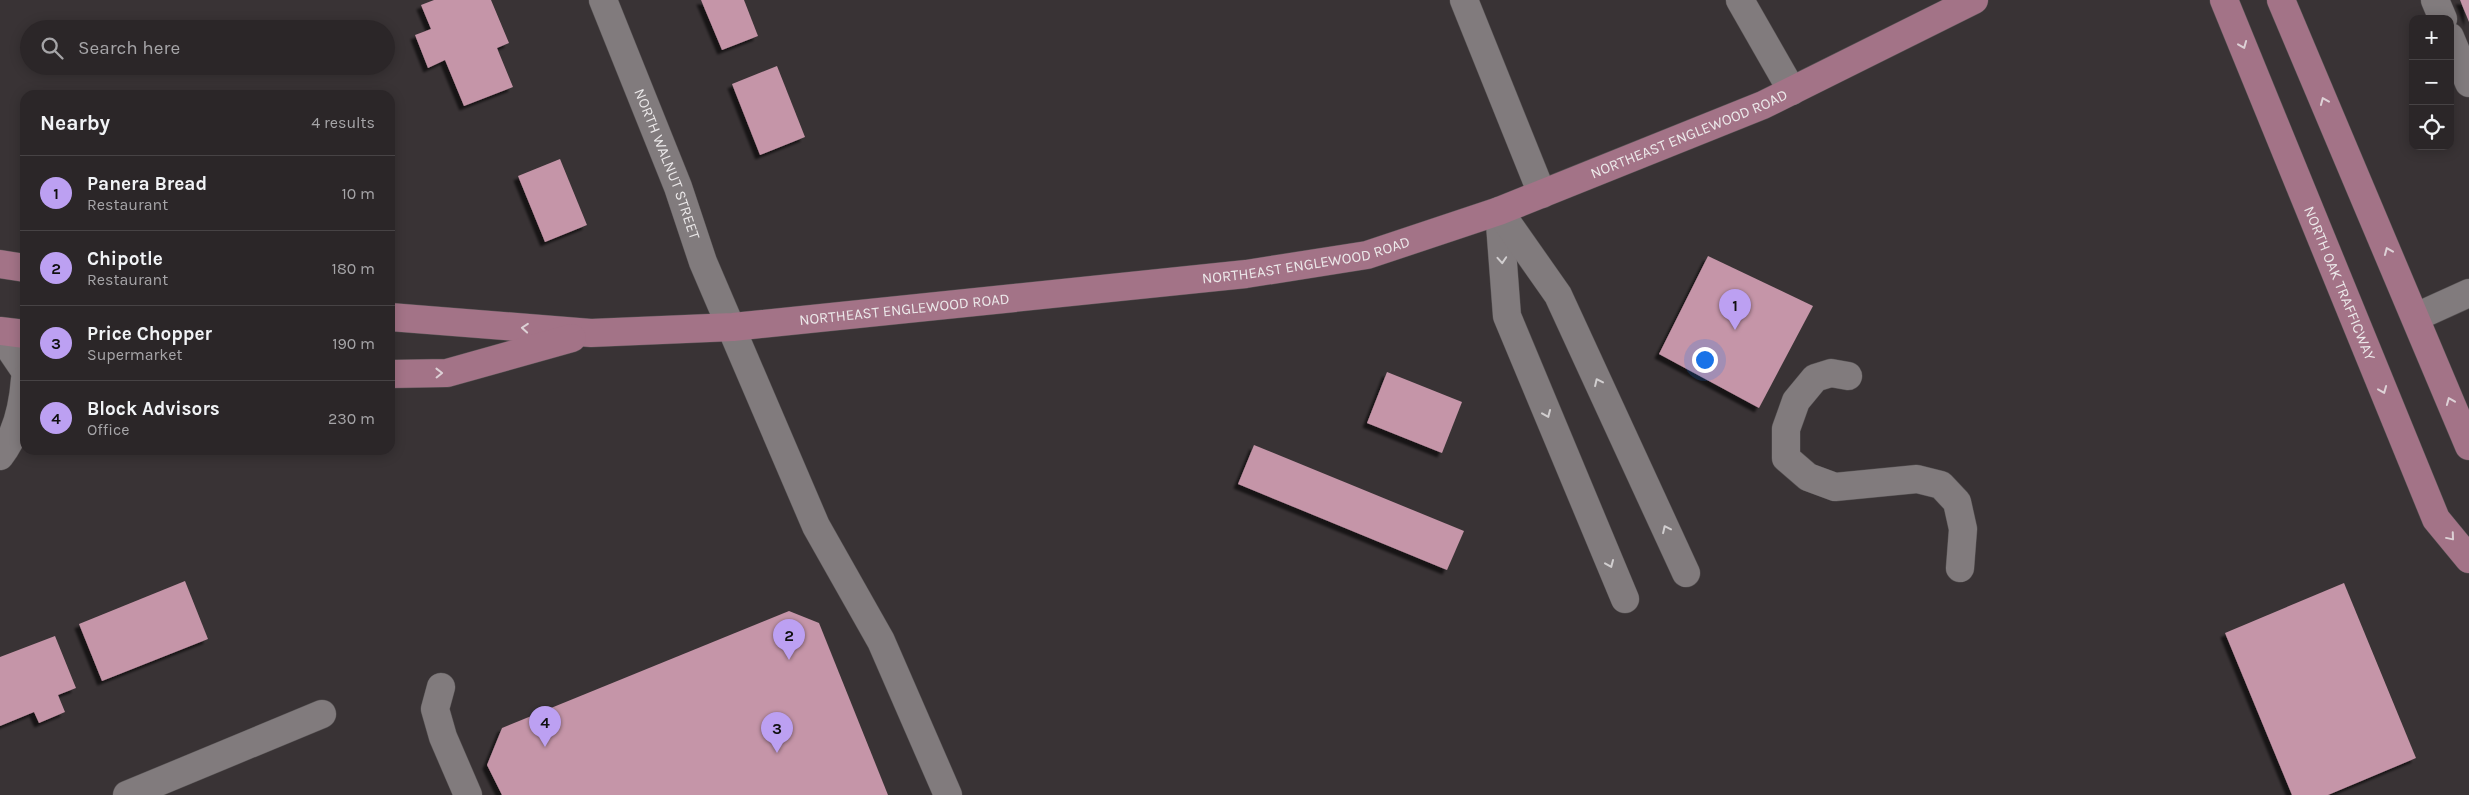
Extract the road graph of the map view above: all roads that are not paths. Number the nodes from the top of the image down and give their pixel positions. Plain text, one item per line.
1 (603, 0) edge
2 (1464, 0) edge
3 (1740, 0) edge
4 (1974, 0) edge
5 (2224, 0) edge
6 (2281, 0) edge
7 (2435, 0) edge
8 (2441, 15) edge
9 (2454, 46) edge
10 (2469, 82) edge
11 (1792, 91) junction
12 (1542, 194) junction
13 (1499, 211) junction
14 (0, 264) edge
15 (20, 267) edge
16 (2469, 293) edge
17 (2416, 316) junction
18 (395, 317) edge
19 (733, 327) junction
20 (0, 332) edge
21 (591, 333) junction
22 (20, 334) edge
23 (20, 363) edge
24 (395, 374) edge
25 (1848, 376) dead end
26 (20, 411) edge
27 (2469, 446) edge
28 (0, 456) edge
29 (2469, 559) edge
30 (1960, 568) dead end
31 (1686, 574) dead end
32 (1625, 599) dead end
33 (441, 687) dead end
34 (322, 714) dead end
35 (127, 795) edge
36 (468, 795) edge
37 (948, 795) edge

1 - 19 street, NORTH WALNUT STREET
2 - 12 street
3 - 11 street
4 - 11 main road, NORTHEAST ENGLEWOOD ROAD
5 -> 29 main road, NORTH OAK TRAFFICWAY
17 -> 6 main road
7 - 8 street
9 - 10 street
11 - 12 main road, NORTHEAST ENGLEWOOD ROAD
12 - 13 main road, NORTHEAST ENGLEWOOD ROAD
13 - 19 main road, NORTHEAST ENGLEWOOD ROAD
31 -> 13 street
13 -> 32 street
14 - 15 main road
16 - 17 street
27 -> 17 main road
21 -> 18 main road, NORTHEAST ENGLEWOOD ROAD
19 - 21 main road, NORTHEAST ENGLEWOOD ROAD
19 - 37 street, NORTH WALNUT STREET
20 - 22 main road
20 - 23 street
24 -> 21 main road, NORTHEAST ENGLEWOOD ROAD
25 - 30 street
26 - 28 street
33 - 36 street
34 - 35 street

